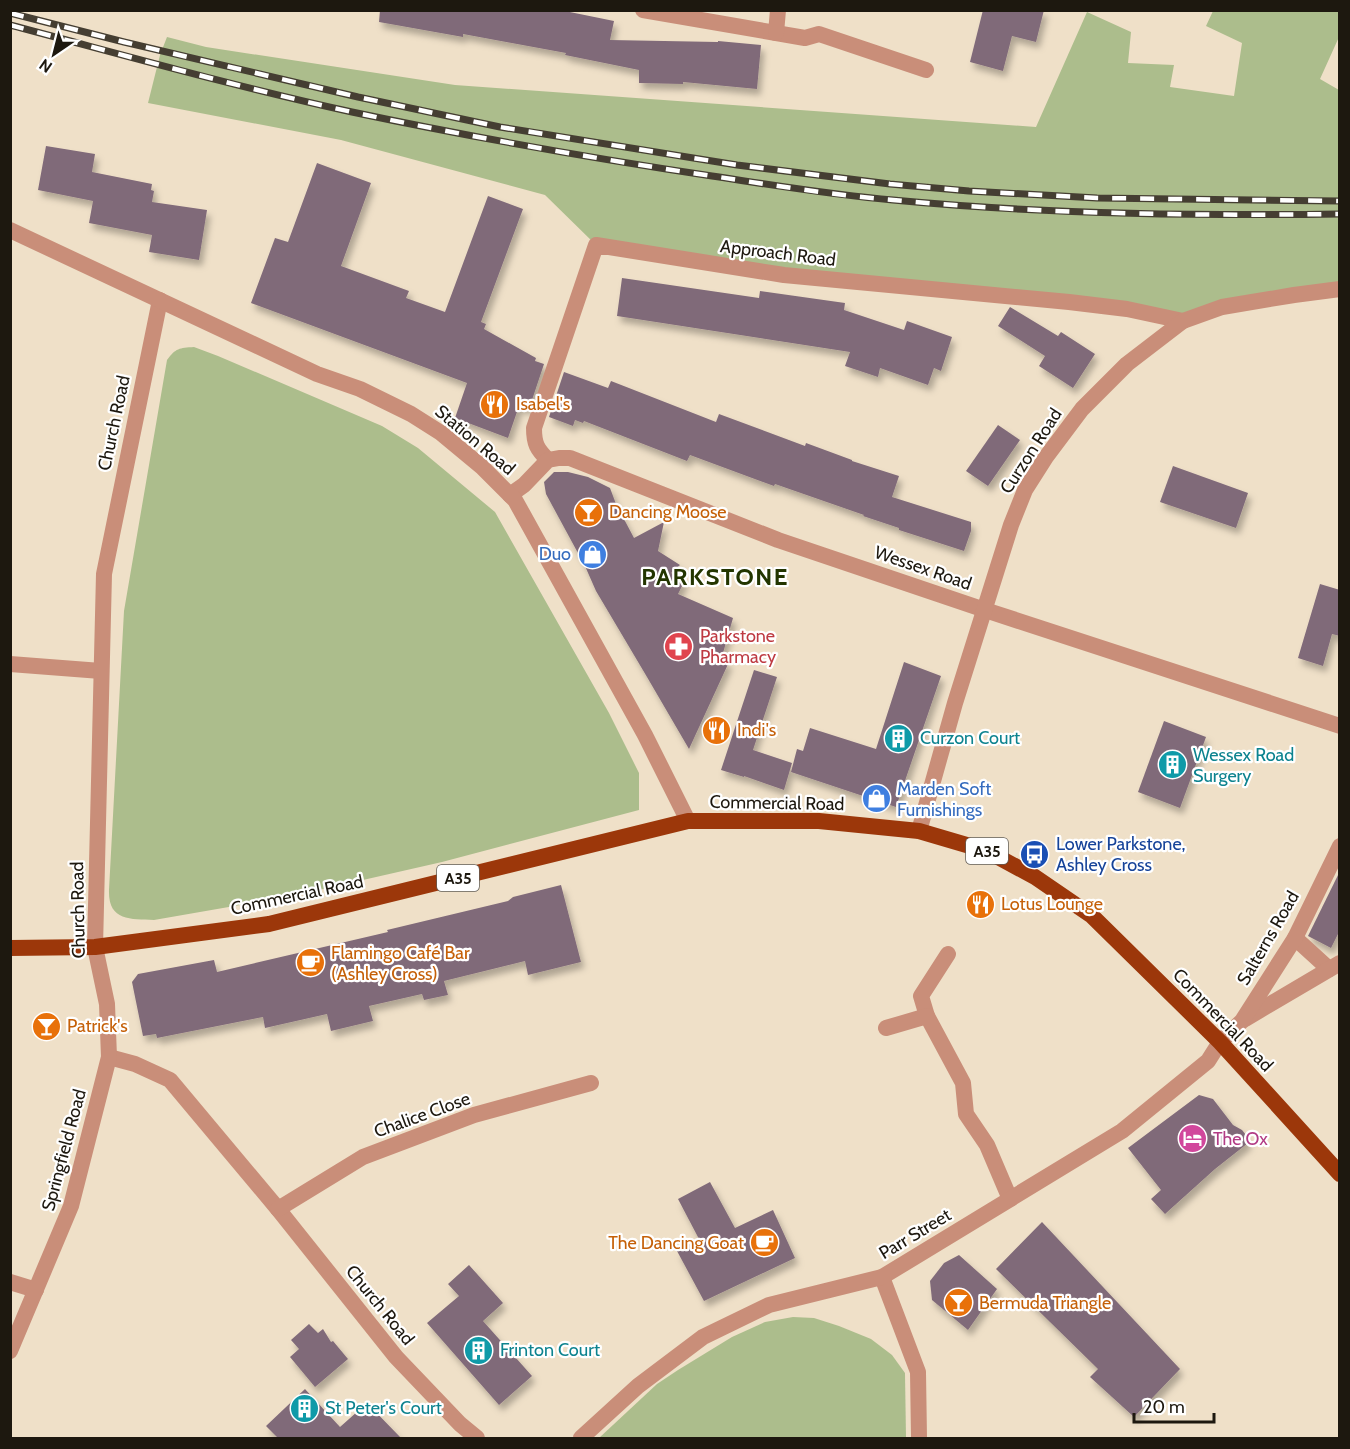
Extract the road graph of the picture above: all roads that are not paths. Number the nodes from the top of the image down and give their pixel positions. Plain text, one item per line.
1 (643, 10) edge
2 (778, 10) edge
3 (776, 33) junction
4 (926, 70) dead end
5 (10, 230) edge
6 (1340, 289) edge
7 (160, 300) junction
8 (1183, 321) junction
9 (548, 460) junction
10 (510, 495) junction
11 (985, 610) junction
12 (10, 664) edge
13 (101, 671) junction
14 (1340, 726) edge
15 (688, 821) junction
16 (919, 831) junction
17 (1340, 846) edge
18 (1295, 938) junction
19 (95, 947) junction
20 (10, 948) edge
21 (948, 954) dead end
22 (1334, 966) edge
23 (927, 1016) junction
24 (1242, 1021) junction
25 (886, 1028) dead end
26 (1220, 1042) junction
27 (109, 1057) junction
28 (591, 1083) dead end
29 (1340, 1174) edge
30 (1010, 1199) junction
31 (278, 1209) junction
32 (882, 1277) junction
33 (10, 1282) edge
34 (36, 1290) junction
35 (10, 1351) edge
36 (477, 1438) edge
37 (581, 1438) edge
38 (919, 1438) edge

1 - 3 street
2 - 3 street
3 - 4 street
5 - 7 street, Station Road
6 - 8 street, Curzon Road
7 - 10 street, Station Road
7 - 13 street, Church Road
8 - 9 street, Approach Road
8 - 11 street, Curzon Road
9 - 10 street
9 - 11 street, Wessex Road
10 - 15 street, Station Road
11 - 14 street, Wessex Road
11 - 16 street, Curzon Road
12 - 13 street
13 - 19 street, Church Road
15 - 16 highway, Commercial Road / A35
15 - 19 highway, Commercial Road / A35
16 - 26 highway, Commercial Road / A35
17 - 18 street, Salterns Road
18 - 22 street
18 - 24 street, Salterns Road
19 - 20 highway, A35
19 - 27 street, Church Road
21 - 23 street
22 - 24 street
23 - 25 street
23 - 30 street
24 - 26 street, Salterns Road
26 - 29 highway, Commercial Road / A35
26 - 30 street, Parr Street
27 - 31 street, Church Road
27 - 34 street, Springfield Road
28 - 31 street, Chalice Close
30 - 32 street, Parr Street
31 - 36 street, Church Road
32 - 37 street, Parr Street
32 - 38 street
33 - 34 street
34 - 35 street, Springfield Road

